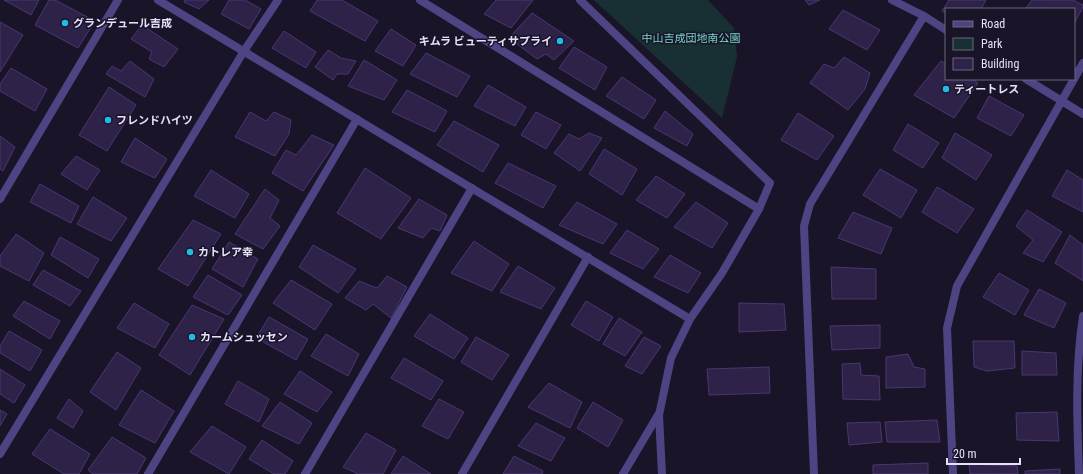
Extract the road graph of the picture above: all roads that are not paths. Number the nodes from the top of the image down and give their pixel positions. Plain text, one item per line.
1 (118, 0) edge
2 (158, 0) edge
3 (278, 0) edge
4 (420, 0) edge
5 (580, 0) edge
6 (892, 0) edge
7 (924, 16) junction
8 (945, 29) edge
9 (244, 51) junction
10 (1083, 63) edge
11 (1075, 77) edge
12 (1028, 80) edge
13 (1073, 80) edge
14 (1062, 101) junction
15 (1083, 114) edge
16 (357, 119) junction
17 (472, 188) junction
18 (0, 199) edge
19 (759, 209) junction
20 (588, 257) junction
21 (1083, 316) edge
22 (690, 319) junction
23 (659, 415) junction
24 (0, 454) edge
25 (148, 474) edge
26 (305, 474) edge
27 (462, 474) edge
28 (623, 474) edge
29 (662, 474) edge
30 (814, 474) edge
31 (953, 474) edge
32 (1079, 474) edge

1 - 18 street
2 - 9 street
3 - 9 street
4 - 19 street
5 - 19 street
6 - 7 street
7 - 8 street
7 - 30 street
9 - 16 street
9 - 24 street
10 - 11 street
12 - 14 street
13 - 14 street
14 - 15 street
14 - 31 street
16 - 17 street
16 - 25 street
17 - 20 street
17 - 26 street
19 - 22 street
20 - 22 street
20 - 27 street
21 - 32 street
22 - 23 street
23 - 28 street
23 - 29 street

